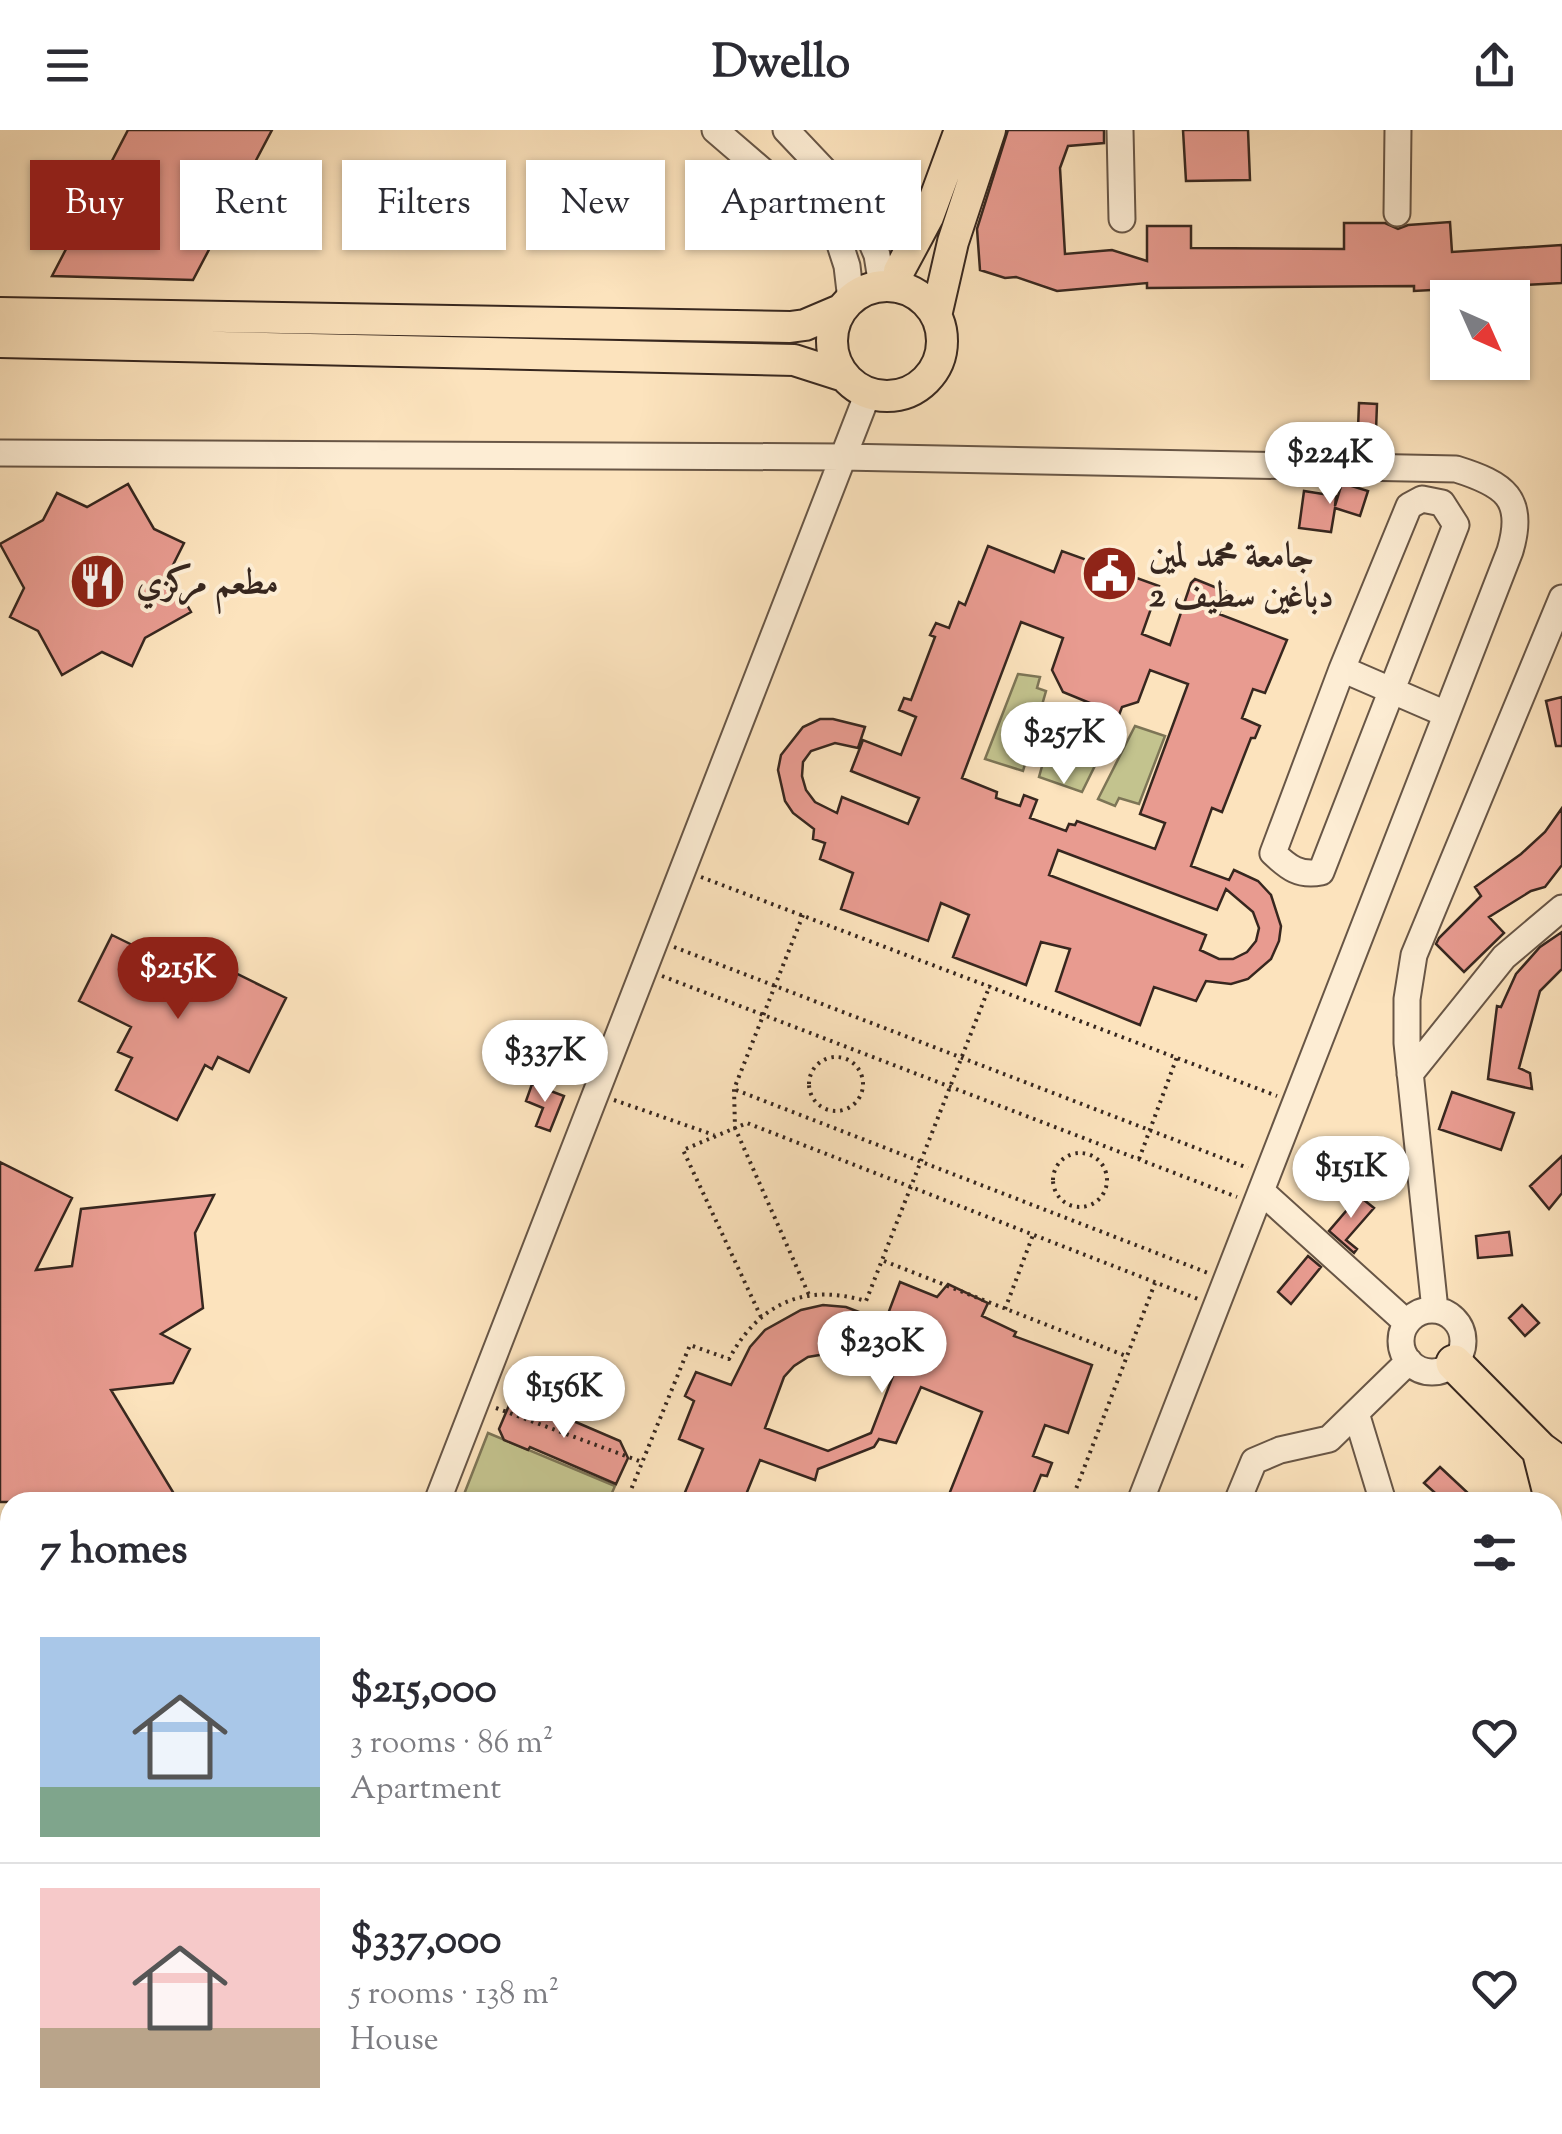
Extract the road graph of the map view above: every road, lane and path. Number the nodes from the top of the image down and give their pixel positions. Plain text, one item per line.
1 (716, 130) edge
2 (786, 130) edge
3 (960, 130) edge
4 (990, 130) edge
5 (1120, 130) edge
6 (1398, 130) edge
7 (1398, 213) dead end
8 (1122, 219) dead end
9 (889, 286) junction
10 (844, 306) junction
11 (0, 313) edge
12 (936, 316) junction
13 (0, 342) edge
14 (856, 385) junction
15 (1, 455) edge
16 (842, 458) junction
17 (1562, 598) edge
18 (1342, 669) junction
19 (1392, 690) junction
20 (1446, 714) junction
21 (682, 870) junction
22 (1562, 908) edge
23 (803, 915) junction
24 (655, 940) junction
25 (644, 968) junction
26 (990, 984) junction
27 (776, 987) junction
28 (764, 1015) junction
29 (1177, 1057) junction
30 (961, 1059) junction
31 (1410, 1074) junction
32 (950, 1086) junction
33 (734, 1089) junction
34 (596, 1094) junction
35 (1295, 1103) junction
36 (826, 1110) joint
37 (735, 1128) junction
38 (1150, 1131) junction
39 (715, 1136) junction
40 (1140, 1159) junction
41 (922, 1160) junction
42 (910, 1188) junction
43 (1105, 1190) joint
44 (1261, 1190) junction
45 (1033, 1235) junction
46 (882, 1260) junction
47 (1226, 1280) junction
48 (1155, 1282) junction
49 (809, 1295) junction
50 (1216, 1306) junction
51 (1005, 1309) junction
52 (1435, 1310) junction
53 (761, 1317) junction
54 (1406, 1324) junction
55 (1126, 1356) junction
56 (1409, 1361) junction
57 (1454, 1363) junction
58 (476, 1401) junction
59 (1356, 1412) junction
60 (1551, 1458) edge
61 (642, 1462) junction
62 (441, 1492) edge
63 (630, 1492) edge
64 (1075, 1492) edge
65 (1144, 1492) edge
66 (1241, 1492) edge
67 (1380, 1492) edge
68 (1556, 1492) edge

1 - 10 street
2 - 9 street
3 - 9 main road
4 - 12 main road
5 - 8 street
6 - 7 street
9 - 10 main road
9 - 12 main road
10 - 11 main road
10 - 14 main road
12 - 14 main road
13 - 14 main road
14 - 16 street
15 - 16 street
16 - 20 street
16 - 21 street
17 - 31 street
18 - 19 street
18 - 19 street
18 - 19 street
19 - 20 street
20 - 35 street
21 - 23 path
21 - 24 street
22 - 31 street
23 - 26 path
23 - 27 path
24 - 25 street
24 - 27 path
25 - 28 path
25 - 34 street
26 - 29 path
26 - 30 path
27 - 28 path
27 - 30 path
28 - 32 path
28 - 33 path
29 - 35 path
29 - 38 path
30 - 32 path
30 - 38 path
31 - 52 street
32 - 40 path
32 - 41 path
33 - 37 path
33 - 41 path
34 - 39 path
34 - 58 street
35 - 44 street
36 - 36 path
37 - 39 path
37 - 42 path
37 - 49 path
38 - 40 path
38 - 44 path
39 - 53 path
40 - 44 path
41 - 42 path
41 - 47 path
42 - 45 path
42 - 46 path
43 - 43 path
44 - 47 street
44 - 54 street
45 - 48 path
45 - 51 path
46 - 49 path
46 - 51 path
47 - 50 street
48 - 50 path
48 - 55 path
49 - 53 path
50 - 65 street
51 - 55 path
52 - 54 street
52 - 57 street
53 - 61 path
54 - 56 street
55 - 64 path
56 - 57 street
56 - 59 street
57 - 60 highway
58 - 61 path
58 - 62 street
59 - 66 street
59 - 67 street
60 - 68 highway
61 - 63 path

